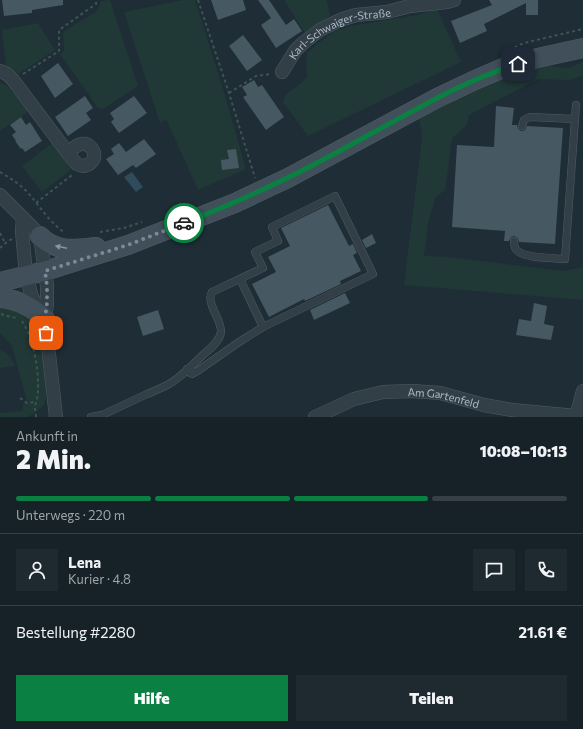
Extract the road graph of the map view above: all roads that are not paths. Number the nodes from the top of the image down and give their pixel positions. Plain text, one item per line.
1 (454, 0) edge
2 (417, 2) edge
3 (583, 48) edge
4 (0, 71) edge
5 (282, 72) road end
6 (576, 106) dead end
7 (575, 119) junction
8 (522, 126) dead end
9 (574, 135) junction
10 (583, 136) edge
11 (68, 152) junction
12 (0, 195) edge
13 (23, 218) junction
14 (40, 236) junction
15 (514, 241) dead end
16 (128, 245) junction
17 (45, 271) junction
18 (26, 275) junction
19 (240, 279) junction
20 (0, 282) edge
21 (0, 298) edge
22 (45, 319) junction
23 (263, 327) junction
24 (187, 370) junction
25 (583, 391) edge
26 (56, 417) edge
27 (91, 417) edge
28 (315, 417) edge
29 (576, 417) edge

1 - 2 street, Karl-Schwaiger-Straße
2 - 5 street, Karl-Schwaiger-Straße
3 - 16 main road
4 - 11 street
6 - 7 lane
7 - 8 lane
7 - 9 lane
9 - 10 lane
9 - 15 lane
11 - 11 street
12 - 13 street
13 - 14 street
13 - 18 street
16 -> 14 main road
14 - 17 street
16 - 17 main road
17 - 18 main road
17 - 22 street
18 - 20 main road
18 - 22 street
19 - 23 lane
19 - 23 lane
19 - 24 lane
21 - 22 main road
22 - 26 street
23 - 24 lane
24 - 27 lane
25 - 29 street
28 - 29 street, Am Gartenfeld

